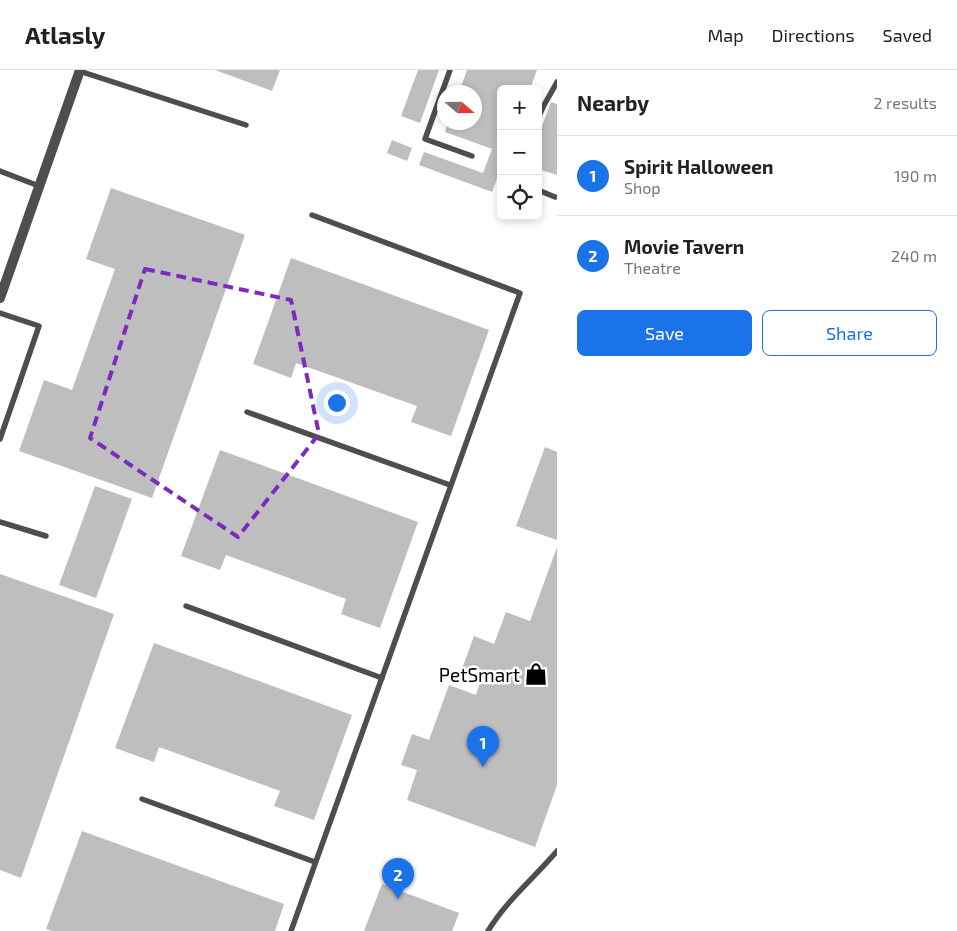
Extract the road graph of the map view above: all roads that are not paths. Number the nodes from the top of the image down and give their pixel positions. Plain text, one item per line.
1 (79, 70) edge
2 (450, 70) edge
3 (557, 82) edge
4 (542, 108) edge
5 (246, 125) dead end
6 (472, 156) dead end
7 (0, 171) edge
8 (39, 186) junction
9 (542, 192) edge
10 (555, 197) dead end
11 (312, 215) dead end
12 (0, 298) edge
13 (0, 313) edge
14 (247, 412) dead end
15 (0, 439) edge
16 (450, 485) junction
17 (0, 522) edge
18 (46, 536) dead end
19 (186, 606) dead end
20 (382, 678) junction
21 (142, 799) dead end
22 (557, 851) edge
23 (315, 862) junction
24 (291, 931) edge
25 (488, 931) edge

1 - 5 lane
1 - 8 street
2 - 6 lane
3 - 4 lane
7 - 8 lane
8 - 12 street
9 - 10 lane
11 - 16 lane
13 - 15 lane
14 - 16 lane
16 - 20 lane
17 - 18 lane
19 - 20 lane
20 - 23 lane
21 - 23 lane
22 - 25 lane
23 - 24 lane

